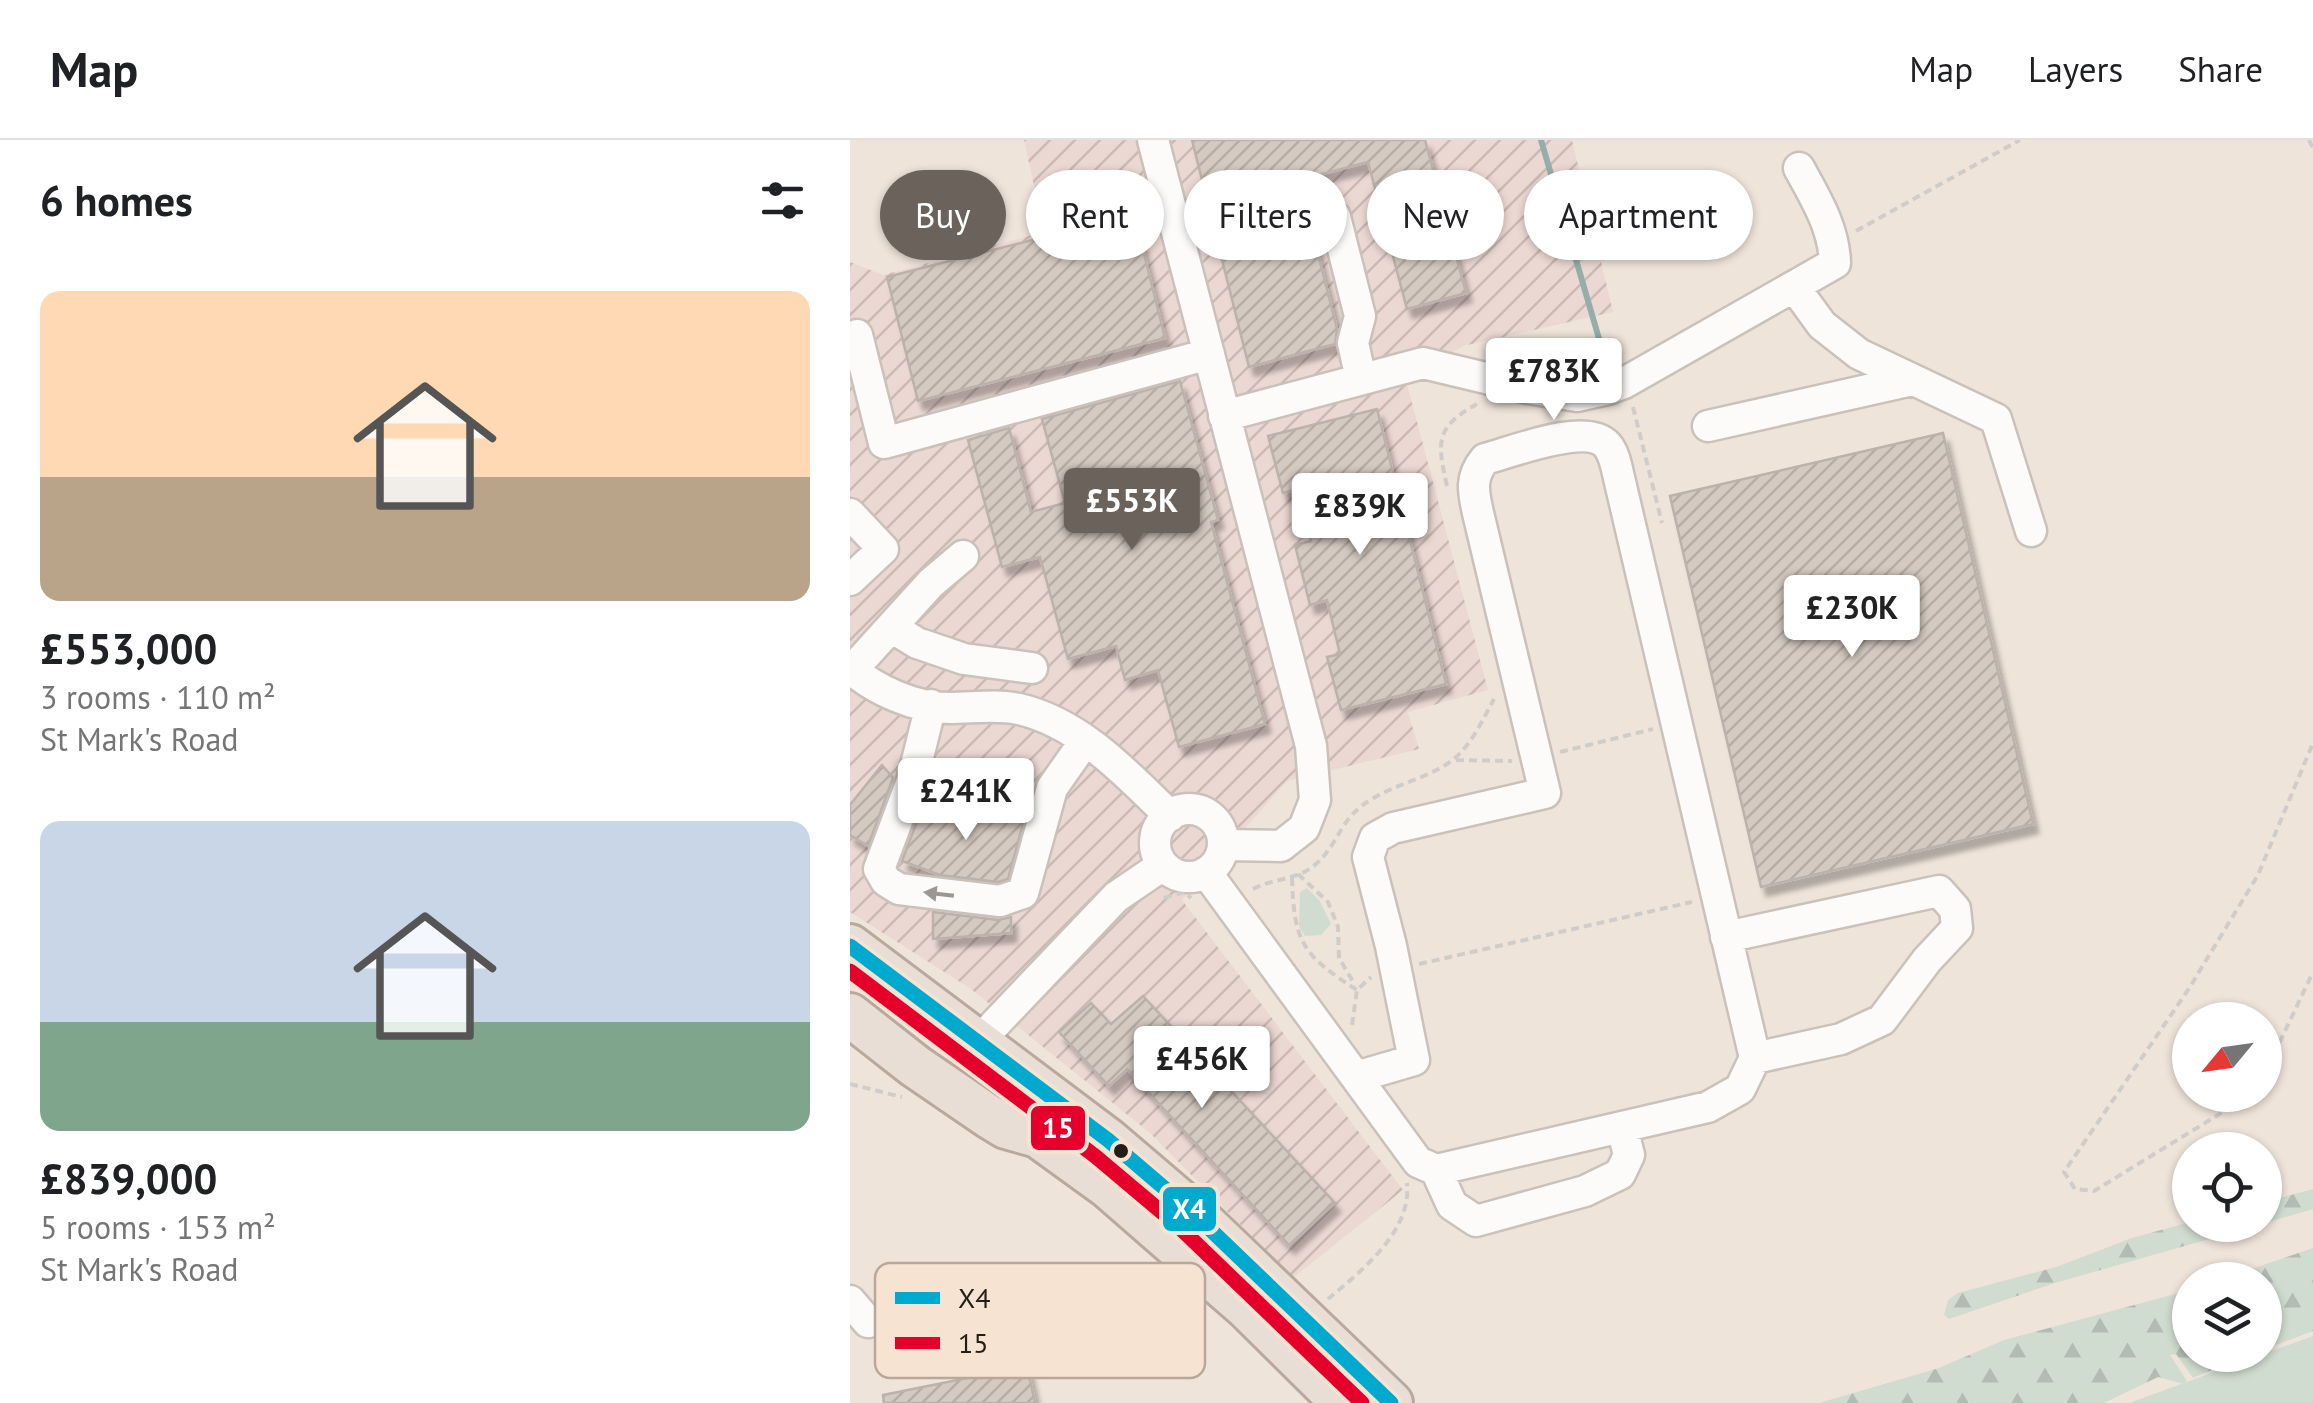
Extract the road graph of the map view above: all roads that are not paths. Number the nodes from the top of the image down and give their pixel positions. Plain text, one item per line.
1 (1153, 140) edge
2 (1799, 168) dead end
3 (1346, 260) edge
4 (1795, 288) junction
5 (850, 342) edge
6 (1208, 354) junction
7 (1361, 379) junction
8 (1912, 380) junction
9 (1224, 416) junction
10 (1708, 426) dead end
11 (850, 514) edge
12 (2031, 531) dead end
13 (963, 556) dead end
14 (850, 580) edge
15 (891, 627) junction
16 (1032, 668) dead end
17 (851, 669) edge
18 (931, 705) junction
19 (1086, 741) junction
20 (1170, 816) junction
21 (1223, 845) junction
22 (1163, 865) junction
23 (1206, 872) junction
24 (1726, 937) junction
25 (850, 946) edge
26 (850, 1015) edge
27 (978, 1042) junction
28 (1755, 1058) junction
29 (1356, 1077) junction
30 (915, 1083) junction
31 (1622, 1127) junction
32 (1038, 1136) junction
33 (1436, 1170) junction
34 (1195, 1263) edge
35 (1205, 1273) edge
36 (1344, 1403) edge
37 (1391, 1403) edge

1 - 6 street
2 - 4 street
3 - 7 street
4 - 7 street
4 - 8 street
5 - 6 street
6 - 9 street
7 - 9 street
8 - 10 street
8 - 12 street
9 - 21 street
11 - 14 street
13 - 15 street
15 - 16 street
15 - 17 street
17 - 18 street
18 - 19 street
19 -> 18 street
19 - 20 street
20 - 21 street
20 - 22 street
21 - 23 street
22 - 23 street
22 - 27 street
23 - 29 street
24 - 28 street
24 - 28 street
24 - 29 street
25 - 27 highway
26 - 30 highway
27 - 30 highway
27 - 32 highway
27 - 37 highway
28 - 31 street
29 - 33 street
30 - 32 highway
31 - 33 street
31 - 33 street
32 - 34 highway
35 - 36 highway

